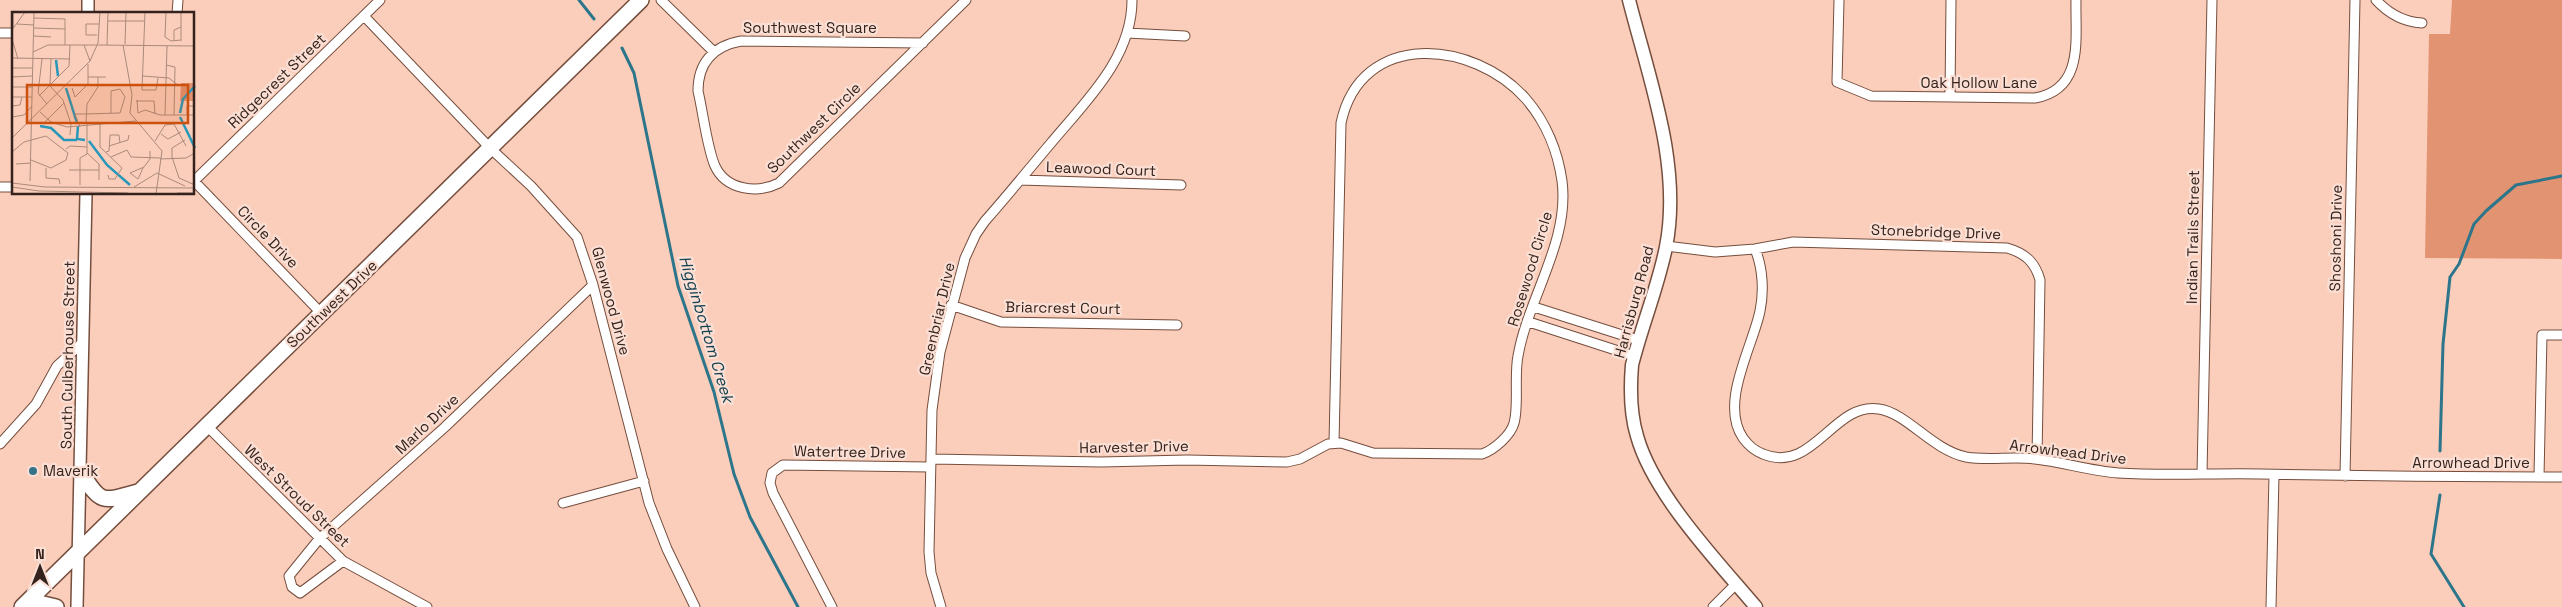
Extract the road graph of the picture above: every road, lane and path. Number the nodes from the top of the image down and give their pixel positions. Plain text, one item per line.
1 (642, 0) edge
2 (661, 0) edge
3 (966, 0) edge
4 (1132, 0) edge
5 (1629, 0) edge
6 (1839, 0) edge
7 (1952, 0) edge
8 (2076, 0) edge
9 (2212, 0) edge
10 (2355, 0) edge
11 (2376, 0) edge
12 (376, 2) edge
13 (364, 16) junction
14 (2422, 23) dead end
15 (1127, 33) junction
16 (1185, 36) dead end
17 (923, 42) junction
18 (714, 52) junction
19 (1950, 97) junction
20 (490, 148) junction
21 (195, 180) edge
22 (1020, 180) junction
23 (195, 182) edge
24 (1181, 185) dead end
25 (86, 195) edge
26 (1666, 246) junction
27 (1755, 249) junction
28 (593, 285) junction
29 (951, 305) junction
30 (1534, 307) junction
31 (321, 313) junction
32 (1529, 322) junction
33 (1177, 325) dead end
34 (2562, 335) edge
35 (1638, 340) junction
36 (83, 342) junction
37 (1634, 356) junction
38 (207, 426) junction
39 (1334, 443) junction
40 (0, 444) edge
41 (2038, 459) junction
42 (931, 463) junction
43 (80, 471) junction
44 (2202, 474) junction
45 (2274, 474) junction
46 (2345, 476) junction
47 (2539, 477) junction
48 (2562, 477) edge
49 (644, 481) junction
50 (142, 491) junction
51 (563, 503) dead end
52 (319, 539) junction
53 (78, 552) junction
54 (343, 561) junction
55 (1736, 584) junction
56 (22, 607) edge
57 (28, 607) edge
58 (56, 607) edge
59 (77, 607) edge
60 (427, 607) edge
61 (695, 607) edge
62 (832, 607) edge
63 (941, 607) edge
64 (1713, 607) edge
65 (1756, 607) edge
66 (2271, 607) edge

1 - 20 main road, Southwest Drive
2 - 18 street
3 - 17 street, Southwest Circle
4 - 15 street, Greenbriar Drive
5 - 26 main road, Harrisburg Road
6 - 19 street, Oak Hollow Lane
7 - 19 street
8 - 19 street, Oak Hollow Lane
9 - 44 street, Indian Trails Street
10 - 46 street, Shoshoni Drive
11 - 14 street
12 - 13 street, Ridgecrest Street
13 - 20 street, Glenwood Drive
13 - 21 street, Ridgecrest Street
15 - 16 street
15 - 22 street, Greenbriar Drive
17 - 18 street, Southwest Square
17 - 18 street, Southwest Circle
20 - 28 street, Glenwood Drive
20 - 31 main road, Southwest Drive
22 - 24 street, Leawood Court
22 - 29 street, Greenbriar Drive
23 - 31 street, Circle Drive
25 - 36 street, South Culberhouse Street
26 - 27 street, Stonebridge Drive
26 - 35 main road, Harrisburg Road
27 - 41 street, Stonebridge Drive
27 - 41 street, Arrowhead Drive
28 - 49 street, Glenwood Drive
28 - 52 street, Marlo Drive
29 - 33 street, Briarcrest Court
29 - 42 street, Greenbriar Drive
30 - 32 street, Rosewood Circle
30 - 35 street
30 - 39 street, Rosewood Circle
31 - 38 main road, Southwest Drive
32 - 37 street
32 - 39 street, Rosewood Circle
34 - 47 street
35 - 37 main road, Harrisburg Road
36 - 40 street
36 - 43 street, South Culberhouse Street
37 - 55 main road, Harrisburg Road
38 - 50 main road, Southwest Drive
38 - 52 street, West Stroud Street
39 - 42 street, Harvester Drive
41 - 44 street, Arrowhead Drive
42 - 62 street, Watertree Drive
42 - 63 street, Greenbriar Drive
43 - 50 main road
43 - 53 street, South Culberhouse Street
44 - 45 street, Arrowhead Drive
45 - 46 street, Arrowhead Drive
45 - 66 street
46 - 47 street, Arrowhead Drive
47 - 48 street, Arrowhead Drive
49 - 51 street
49 - 61 street, Glenwood Drive
50 - 53 main road, Southwest Drive
52 - 54 street, West Stroud Street
52 - 54 street, Marlo Drive
53 - 56 main road, Southwest Drive
53 - 59 street, South Culberhouse Street
54 - 60 street, West Stroud Street
55 - 64 street
55 - 65 main road, Harrisburg Road
57 - 58 main road

